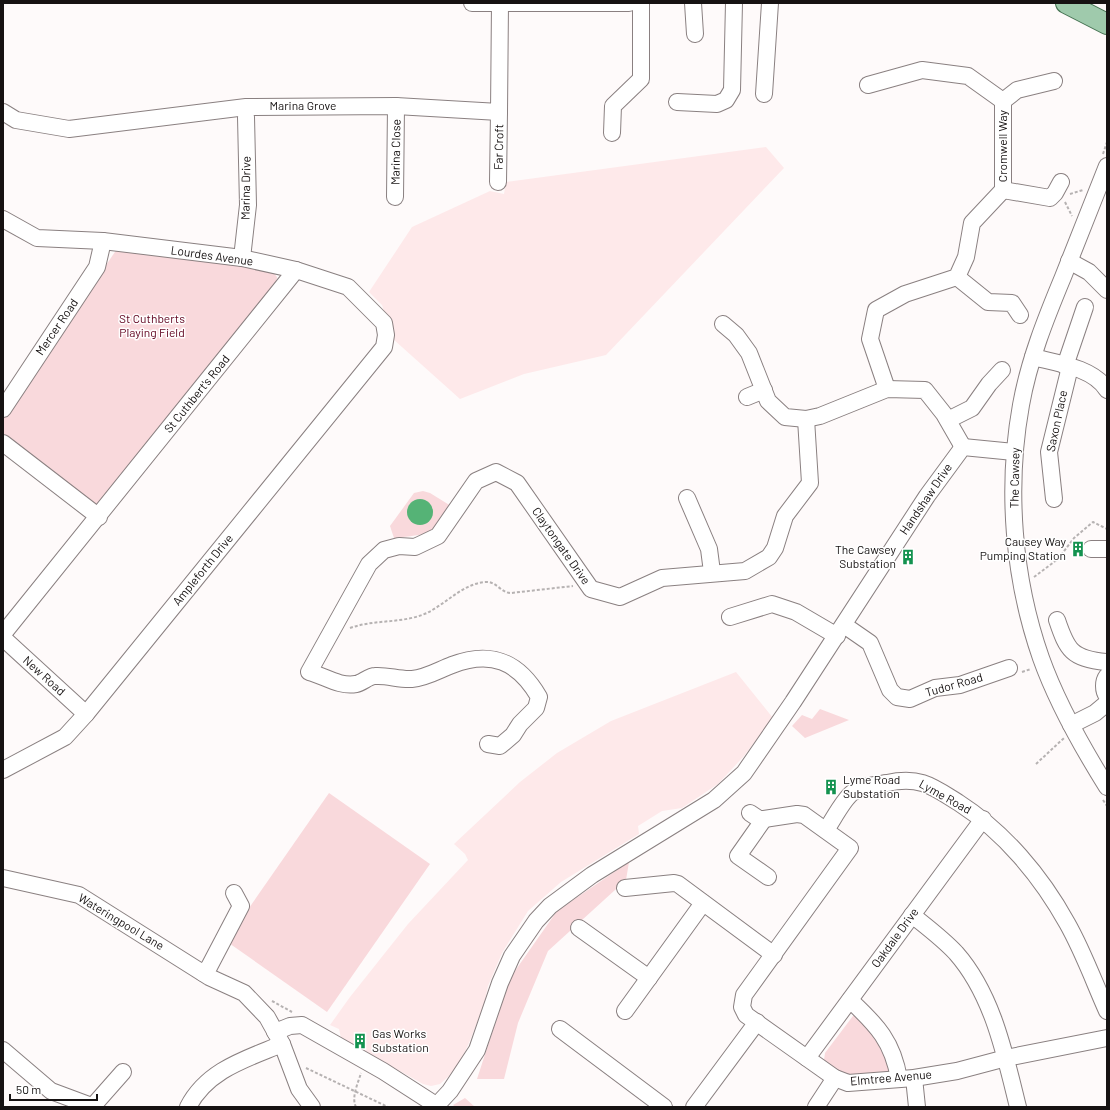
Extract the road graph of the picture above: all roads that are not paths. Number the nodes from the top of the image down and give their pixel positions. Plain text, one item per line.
1 (472, 3) edge
2 (629, 3) edge
3 (641, 3) edge
4 (693, 3) edge
5 (734, 3) edge
6 (770, 3) edge
7 (1066, 3) edge
8 (500, 4) edge
9 (1101, 21) edge
10 (695, 34) dead end
11 (1107, 35) edge
12 (1054, 81) dead end
13 (868, 85) dead end
14 (764, 94) dead end
15 (1002, 101) junction
16 (677, 102) dead end
17 (396, 106) junction
18 (3, 112) edge
19 (499, 112) junction
20 (246, 116) dead end
21 (612, 133) dead end
22 (1107, 167) edge
23 (498, 182) dead end
24 (1003, 190) junction
25 (1060, 190) road end
26 (396, 197) dead end
27 (3, 219) edge
28 (103, 241) junction
29 (242, 258) junction
30 (1069, 261) junction
31 (296, 270) junction
32 (957, 277) junction
33 (1107, 290) edge
34 (1085, 307) dead end
35 (1020, 315) dead end
36 (723, 324) dead end
37 (384, 347) joint
38 (1034, 357) junction
39 (1068, 367) junction
40 (1002, 370) dead end
41 (887, 389) junction
42 (764, 390) junction
43 (1107, 390) edge
44 (747, 397) dead end
45 (3, 409) edge
46 (806, 419) junction
47 (948, 420) junction
48 (3, 443) edge
49 (963, 446) junction
50 (1014, 452) junction
51 (687, 498) dead end
52 (1054, 499) dead end
53 (98, 517) junction
54 (1091, 549) dead end
55 (1107, 549) edge
56 (712, 572) junction
57 (730, 617) dead end
58 (1057, 620) dead end
59 (840, 630) junction
60 (3, 634) edge
61 (3, 638) edge
62 (1107, 664) edge
63 (1009, 668) dead end
64 (1107, 676) edge
65 (1107, 696) edge
66 (1107, 703) edge
67 (86, 714) junction
68 (1068, 731) junction
69 (488, 744) dead end
70 (3, 770) edge
71 (1107, 787) edge
72 (983, 819) junction
73 (826, 830) junction
74 (768, 877) dead end
75 (3, 878) edge
76 (626, 888) dead end
77 (234, 893) dead end
78 (703, 903) junction
79 (912, 915) junction
80 (579, 928) dead end
81 (774, 955) junction
82 (206, 975) junction
83 (644, 984) junction
84 (850, 1000) junction
85 (625, 1011) dead end
86 (1107, 1011) edge
87 (756, 1022) junction
88 (560, 1029) dead end
89 (279, 1038) junction
90 (1107, 1038) edge
91 (3, 1050) edge
92 (807, 1058) junction
93 (1006, 1058) junction
94 (123, 1072) dead end
95 (835, 1078) junction
96 (906, 1078) junction
97 (94, 1106) edge
98 (438, 1106) edge
99 (188, 1107) edge
100 (312, 1107) edge
101 (664, 1107) edge
102 (694, 1107) edge
103 (816, 1107) edge
104 (917, 1107) edge
105 (1018, 1107) edge

1 - 8 street
2 - 8 street
3 - 21 street
4 - 10 street
5 - 16 street
6 - 14 street
7 - 9 main road
8 - 19 street
9 - 11 main road
12 - 15 street, Cromwell Way
13 - 15 street, Cromwell Way
15 - 24 street, Cromwell Way
17 - 18 street, Marina Grove
17 - 19 street, Marina Grove
17 - 26 street, Marina Close
19 - 23 street, Far Croft
20 - 29 street, Marina Drive
22 - 30 street, The Cawsey
24 - 25 street, Cromwell Way
24 - 32 street, Cromwell Way
27 - 28 street, Lourdes Avenue
28 - 29 street, Lourdes Avenue
28 - 45 street, Mercer Road
29 - 31 street, Lourdes Avenue
30 - 33 street
30 - 38 street, The Cawsey
31 - 37 street, Lourdes Avenue
31 - 53 street, St Cuthbert's Road
32 - 35 street
32 - 41 street
34 - 39 street, Saxon Place
36 - 42 street
37 - 67 street, Ampleforth Drive
38 - 39 street
38 - 50 street, The Cawsey
39 - 43 street
39 - 52 street, Saxon Place
40 - 47 street
41 - 46 street
41 - 47 street
42 - 44 street
42 - 46 street
46 - 56 street, Claytongate Drive
47 - 49 street
48 - 53 street
49 - 50 street
49 - 59 street, Handshaw Drive
50 - 68 street, The Cawsey
51 - 56 street
53 - 60 street, St Cuthbert's Road
54 - 55 street
56 - 69 street, Claytongate Drive
57 - 59 street
58 - 62 street
59 - 63 street, Tudor Road
59 - 98 street, Handshaw Drive
61 - 67 street, New Road
64 - 65 street
66 - 68 street
67 - 70 street, Ampleforth Drive
68 - 71 street, The Cawsey
72 - 73 street, Lyme Road
72 - 79 street, Oakdale Drive
72 - 86 street, Lyme Road
73 - 74 street
73 - 81 street
75 - 82 street, Wateringpool Lane
76 - 78 street
77 - 82 street
78 - 81 street
78 - 83 street
79 - 84 street, Oakdale Drive
79 - 93 street
80 - 83 street
81 - 87 street, Elmtree Avenue
82 - 89 street, Wateringpool Lane
83 - 85 street
84 - 92 street, Oakdale Drive
84 - 96 street
87 - 92 street, Elmtree Avenue
87 - 102 street
88 - 101 street
89 - 98 street
89 - 99 street
89 - 100 street, Wateringpool Lane
90 - 93 street, Elmtree Avenue
91 - 97 street
92 - 95 street, Elmtree Avenue
93 - 96 street, Elmtree Avenue
93 - 105 street
94 - 97 street
95 - 96 street, Elmtree Avenue
95 - 103 street
96 - 104 street

